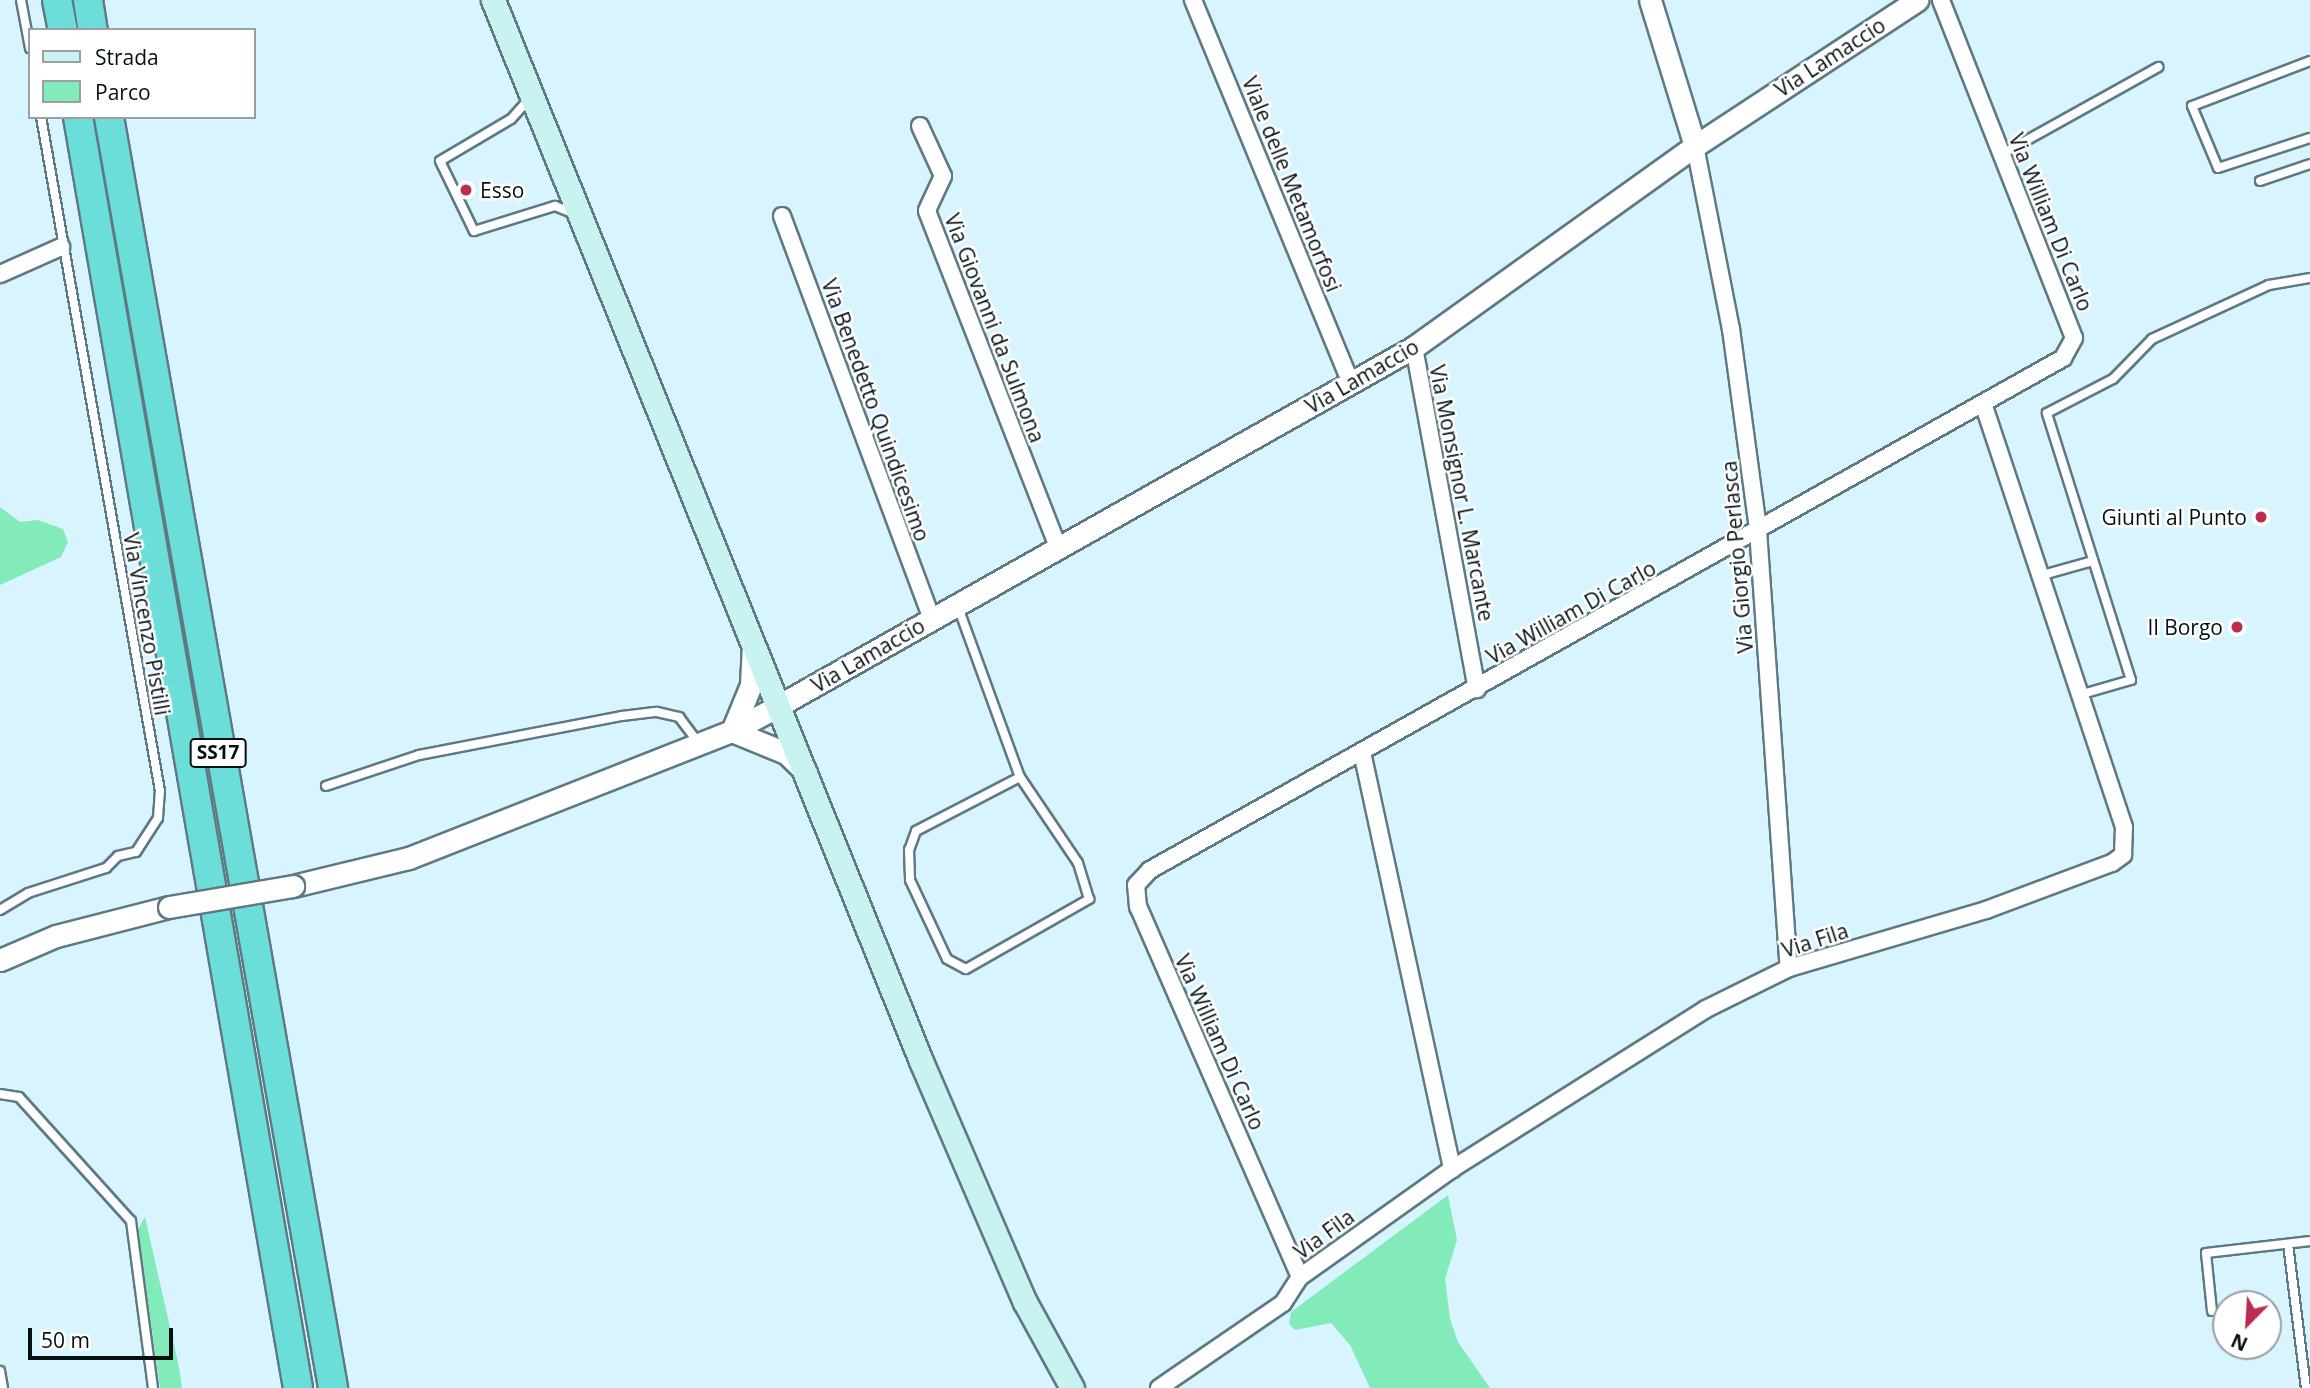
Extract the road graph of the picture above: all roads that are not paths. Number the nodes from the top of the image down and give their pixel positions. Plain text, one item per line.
1 (21, 0) edge
2 (57, 0) edge
3 (88, 0) edge
4 (493, 0) edge
5 (1193, 0) edge
6 (1650, 0) edge
7 (1917, 0) edge
8 (1941, 0) edge
9 (63, 28) edge
10 (93, 28) edge
11 (28, 37) edge
12 (2310, 62) edge
13 (2158, 67) dead end
14 (532, 96) junction
15 (41, 119) edge
16 (78, 119) edge
17 (109, 119) edge
18 (920, 126) dead end
19 (2310, 138) edge
20 (1695, 146) junction
21 (2002, 154) junction
22 (2310, 164) edge
23 (2260, 181) dead end
24 (782, 216) dead end
25 (582, 217) junction
26 (61, 247) junction
27 (0, 274) edge
28 (2310, 278) edge
29 (1414, 347) junction
30 (1351, 384) junction
31 (1984, 405) junction
32 (1758, 530) junction
33 (1058, 547) junction
34 (2093, 561) junction
35 (2039, 576) junction
36 (957, 604) junction
37 (932, 619) junction
38 (753, 641) junction
39 (1477, 689) junction
40 (2079, 695) junction
41 (778, 706) junction
42 (732, 731) junction
43 (699, 744) junction
44 (1362, 752) junction
45 (806, 772) junction
46 (1020, 777) junction
47 (326, 786) dead end
48 (0, 910) edge
49 (0, 960) edge
50 (1789, 968) junction
51 (0, 1094) edge
52 (1452, 1168) junction
53 (2310, 1241) edge
54 (2288, 1244) junction
55 (1300, 1277) junction
56 (2212, 1303) edge
57 (0, 1371) edge
58 (2, 1388) edge
59 (153, 1388) edge
60 (298, 1388) edge
61 (333, 1388) edge
62 (1072, 1388) edge
63 (1159, 1388) edge
64 (2306, 1388) edge

1 - 11 lane
2 - 9 highway
3 - 10 highway
4 - 14 main road
5 - 30 street, Viale delle Metamorfosi
6 - 20 street
7 - 20 street, Via Lamaccio
8 - 21 street, Via William Di Carlo
12 - 19 lane
13 - 21 lane
14 - 25 main road
14 - 25 lane
15 - 26 lane, Via Vincenzo Pistilli
16 - 60 highway, SS17
17 - 61 highway, SS17
18 - 33 street, Via Giovanni da Sulmona
20 - 29 street, Via Lamaccio
20 - 32 street, Via Giorgio Perlasca
21 - 31 street, Via William Di Carlo
22 - 23 lane
24 - 37 street, Via Benedetto Quindicesimo
25 - 38 main road
26 - 27 street
26 - 48 lane, Via Vincenzo Pistilli
28 - 34 lane
29 - 30 street, Via Lamaccio
29 - 39 street, Via Monsignor L. Marcante
30 - 33 street, Via Lamaccio
31 - 32 street, Via William Di Carlo
31 - 35 street, Via Fila
32 - 39 street, Via William Di Carlo
32 - 50 street, Via Giorgio Perlasca
33 - 36 street, Via Lamaccio
34 - 35 lane
34 - 40 lane
35 - 40 street, Via Fila
36 - 37 street, Via Lamaccio
36 - 46 lane
37 - 41 street, Via Lamaccio
38 - 41 main road
38 - 42 street
39 - 44 street, Via William Di Carlo
40 - 50 street, Via Fila
41 - 42 street, Via Lamaccio
41 - 45 main road
42 - 43 street, Via Lamaccio
42 - 45 street
43 - 47 lane
43 - 49 street, Via Lamaccio, bridge
44 - 52 street
44 - 55 street, Via William Di Carlo
45 - 62 main road
46 - 46 lane
50 - 52 street, Via Fila
51 - 59 lane
52 - 55 street, Via Fila
53 - 54 lane
54 - 56 lane
54 - 64 lane
55 - 63 street, Via Fila
57 - 58 lane

